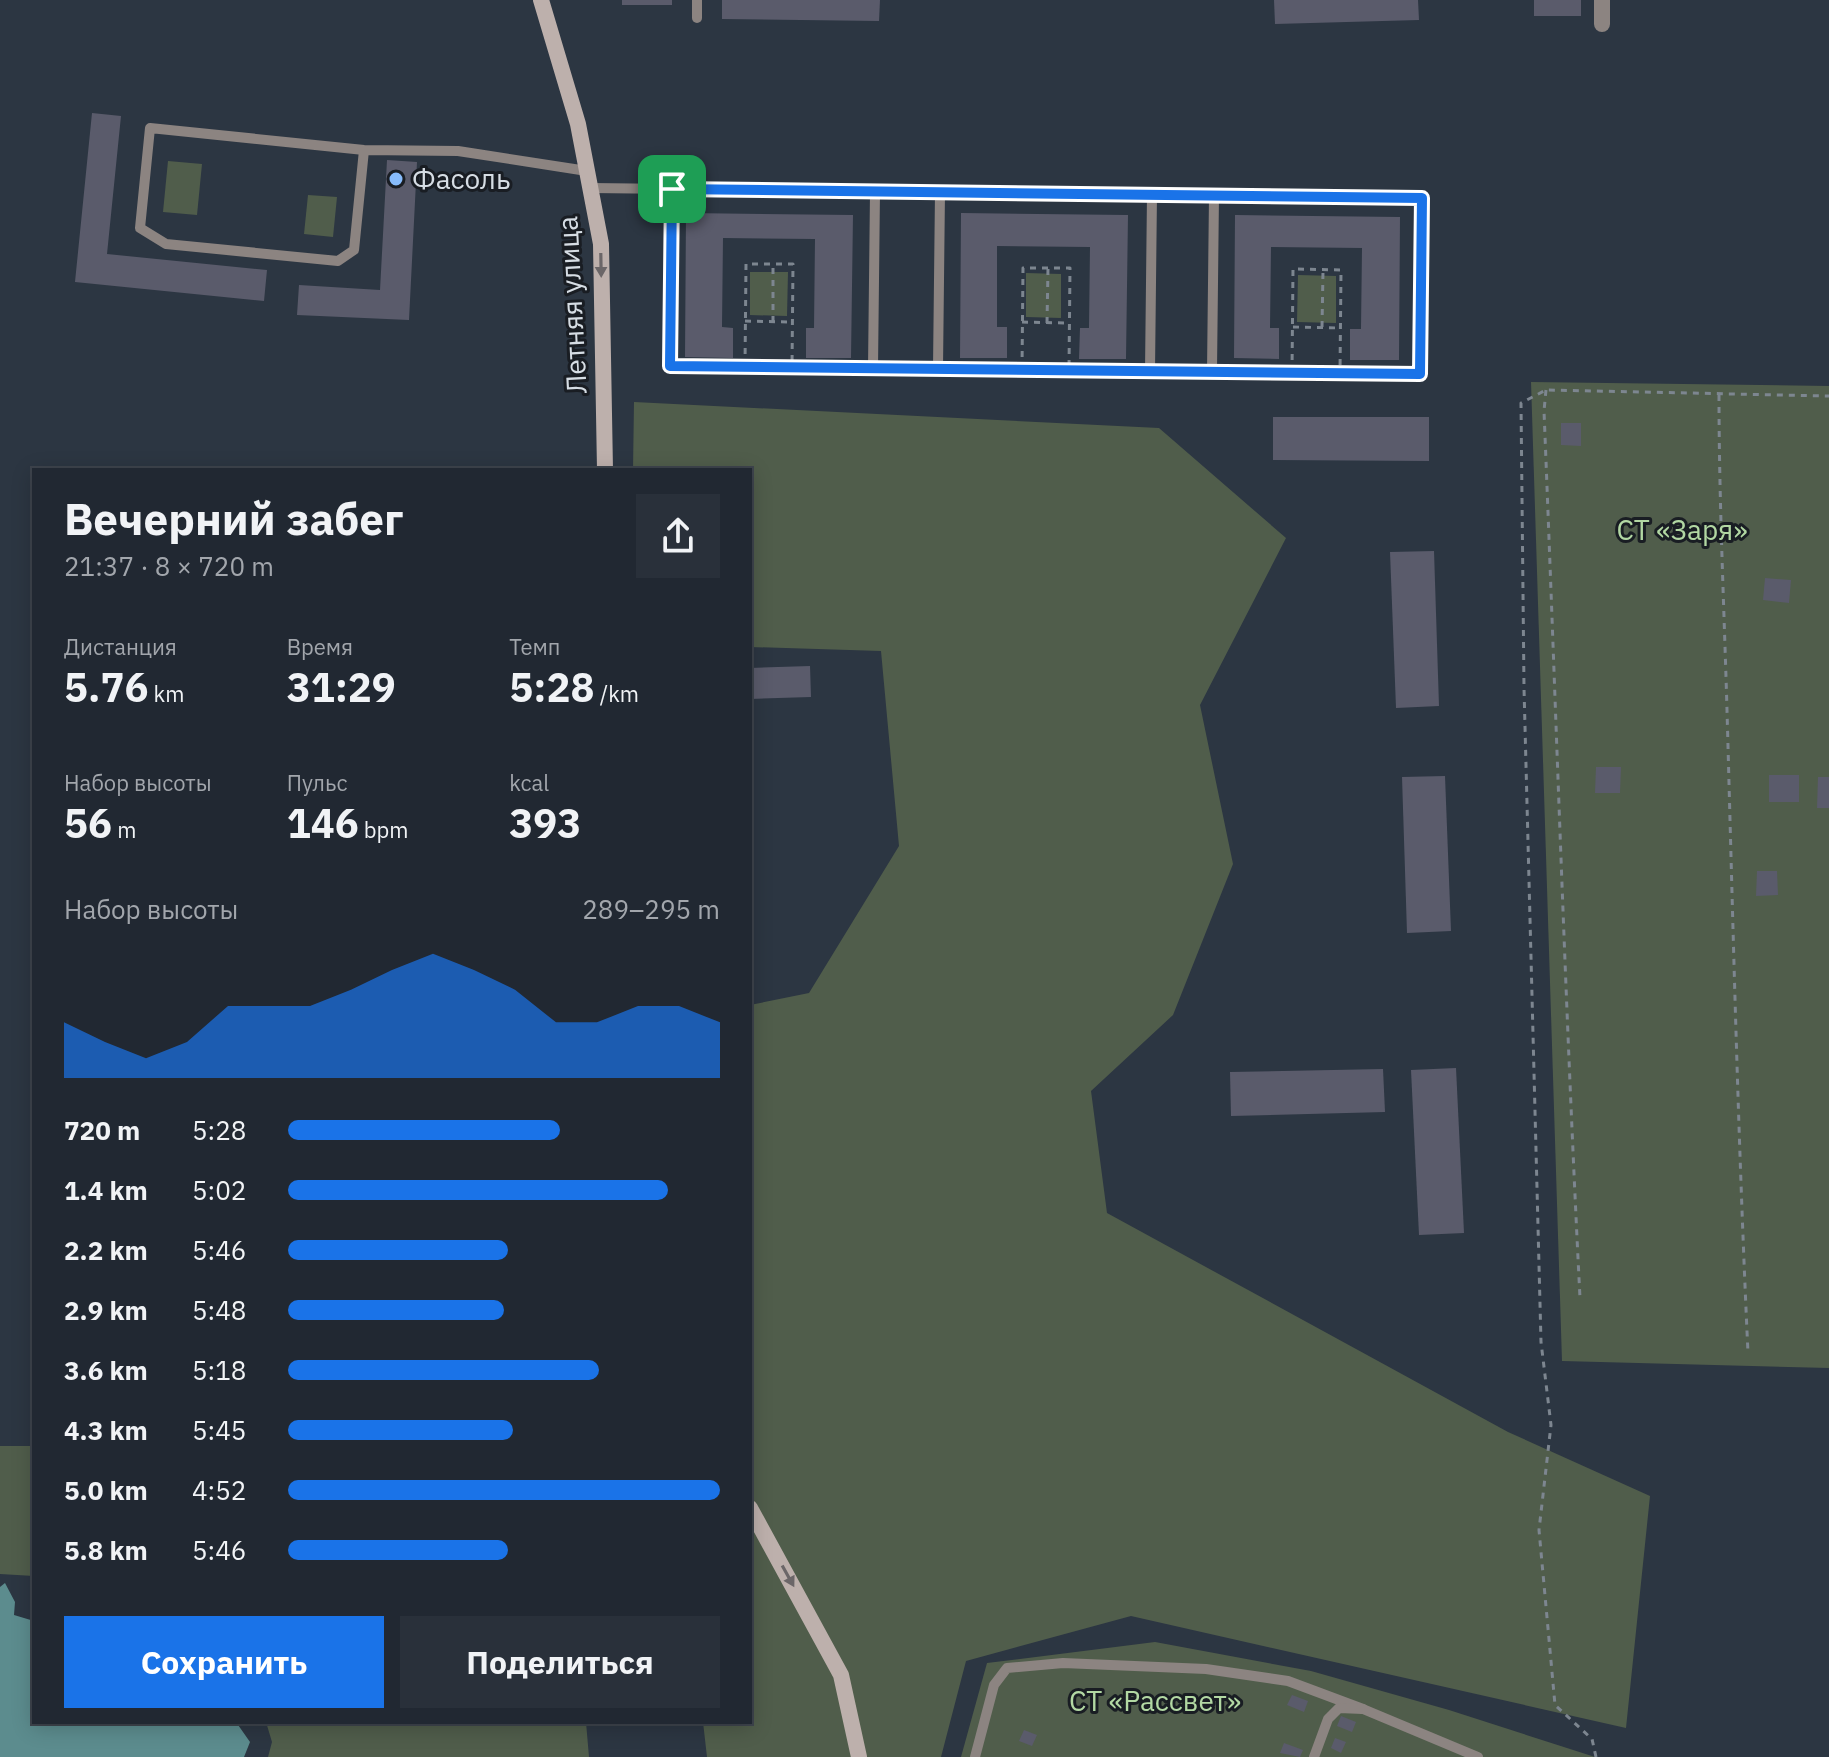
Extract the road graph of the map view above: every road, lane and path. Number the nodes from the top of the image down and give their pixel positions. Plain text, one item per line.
1 (541, 0) edge
2 (697, 0) edge
3 (1602, 0) edge
4 (697, 18) dead end
5 (1602, 24) dead end
6 (364, 150) junction
7 (587, 171) junction
8 (590, 188) junction
9 (672, 189) junction
10 (875, 192) junction
11 (940, 192) junction
12 (1152, 194) junction
13 (1214, 195) junction
14 (773, 264) junction
15 (1048, 268) junction
16 (1323, 269) junction
17 (745, 321) junction
18 (773, 322) junction
19 (792, 322) junction
20 (1022, 322) junction
21 (1047, 323) junction
22 (1069, 323) junction
23 (1292, 327) junction
24 (1322, 327) junction
25 (1341, 328) junction
26 (670, 366) joint
27 (745, 366) junction
28 (792, 367) junction
29 (873, 368) junction
30 (938, 368) junction
31 (1022, 369) junction
32 (1069, 370) junction
33 (1150, 371) junction
34 (1212, 371) junction
35 (1292, 372) junction
36 (1340, 373) junction
37 (1420, 374) joint
38 (1546, 390) junction
39 (1719, 395) junction
40 (1829, 396) edge
41 (605, 468) edge
42 (1580, 1298) dead end
43 (1748, 1353) dead end
44 (752, 1512) edge
45 (1363, 1709) junction
46 (859, 1757) edge
47 (975, 1757) edge
48 (1314, 1757) edge
49 (1478, 1757) edge
50 (1596, 1757) edge

1 - 7 street, Летняя улица
2 - 4 lane
3 - 5 street
6 - 6 lane
6 - 7 lane
7 - 8 street, Летняя улица
8 - 9 lane
8 -> 41 street, Летняя улица
9 - 10 lane
9 - 26 lane
10 - 11 lane
10 - 29 lane
11 - 12 lane
11 - 30 lane
12 - 13 lane
12 - 33 lane
13 - 34 lane
13 - 37 lane
14 - 17 path
14 - 18 path
14 - 19 path
15 - 20 path
15 - 21 path
15 - 22 path
16 - 23 path
16 - 24 path
16 - 25 path
17 - 18 path
17 - 27 path
18 - 19 path
19 - 28 path
20 - 21 path
20 - 31 path
21 - 22 path
22 - 32 path
23 - 24 path
23 - 35 path
24 - 25 path
25 - 36 path
26 - 27 path
27 - 28 path
28 - 29 path
29 - 30 path
30 - 31 path
31 - 32 path
32 - 33 path
33 - 34 path
34 - 35 path
35 - 36 path
36 - 37 path
38 - 39 path
38 - 42 path
38 - 50 path
39 - 40 path
39 - 43 path
44 -> 46 street
45 - 47 lane
45 - 48 lane
45 - 49 lane

